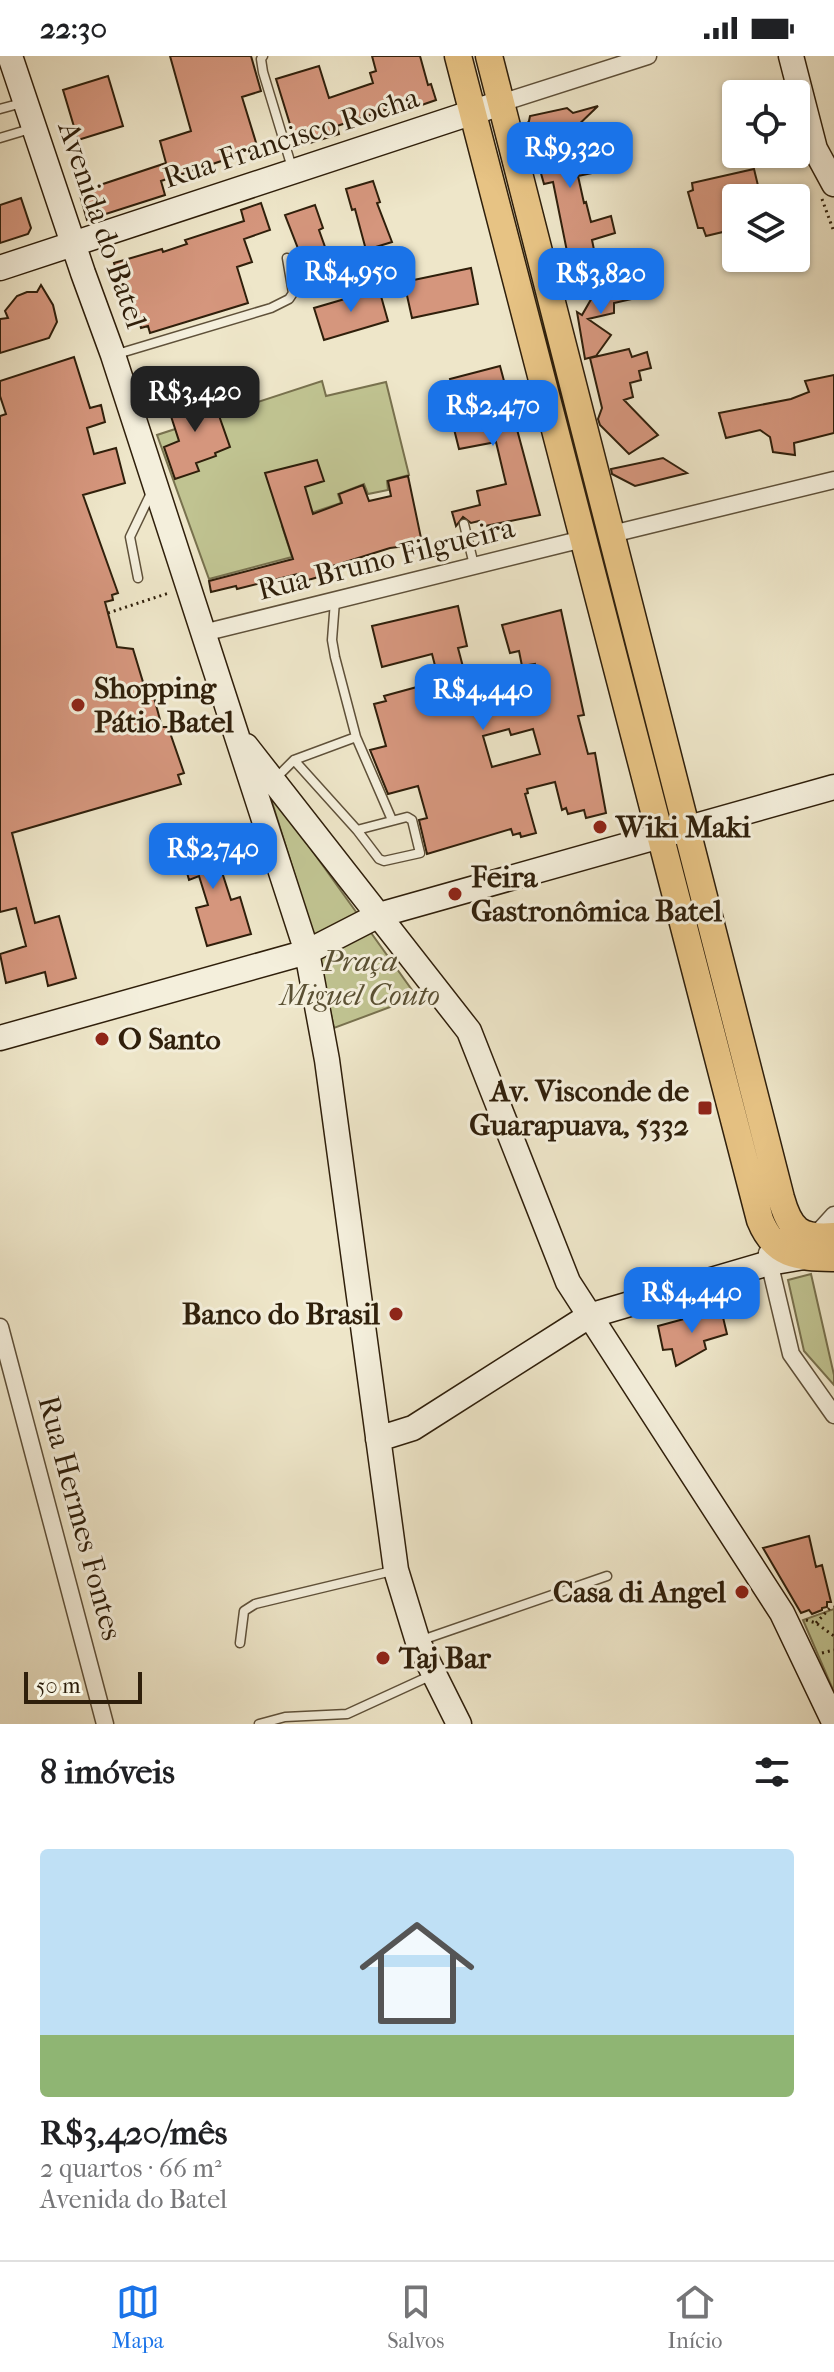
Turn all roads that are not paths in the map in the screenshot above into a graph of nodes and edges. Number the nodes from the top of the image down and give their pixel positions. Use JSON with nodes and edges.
{"nodes":[{"id":1,"x":10,"y":56,"type":"edge"},
{"id":2,"x":263,"y":56,"type":"edge"},
{"id":3,"x":458,"y":56,"type":"edge"},
{"id":4,"x":489,"y":56,"type":"edge"},
{"id":5,"x":648,"y":56,"type":"edge"},
{"id":6,"x":791,"y":56,"type":"edge"},
{"id":7,"x":797,"y":80,"type":"edge"},
{"id":8,"x":25,"y":102,"type":"junction"},
{"id":9,"x":501,"y":103,"type":"junction"},
{"id":10,"x":0,"y":109,"type":"edge"},
{"id":11,"x":473,"y":112,"type":"junction"},
{"id":12,"x":810,"y":119,"type":"edge"},
{"id":13,"x":34,"y":128,"type":"junction"},
{"id":14,"x":810,"y":132,"type":"edge"},
{"id":15,"x":0,"y":138,"type":"edge"},
{"id":16,"x":834,"y":141,"type":"edge"},
{"id":17,"x":294,"y":171,"type":"junction"},
{"id":18,"x":827,"y":190,"type":"edge"},
{"id":19,"x":73,"y":243,"type":"junction"},
{"id":20,"x":287,"y":258,"type":"dead end"},
{"id":21,"x":0,"y":268,"type":"edge"},
{"id":22,"x":113,"y":355,"type":"junction"},
{"id":23,"x":834,"y":480,"type":"edge"},
{"id":24,"x":155,"y":485,"type":"junction"},
{"id":25,"x":464,"y":524,"type":"dead end"},
{"id":26,"x":612,"y":534,"type":"junction"},
{"id":27,"x":583,"y":539,"type":"junction"},
{"id":28,"x":475,"y":566,"type":"junction"},
{"id":29,"x":138,"y":578,"type":"dead end"},
{"id":30,"x":335,"y":601,"type":"junction"},
{"id":31,"x":203,"y":633,"type":"junction"},
{"id":32,"x":658,"y":711,"type":"junction"},
{"id":33,"x":237,"y":735,"type":"junction"},
{"id":34,"x":356,"y":737,"type":"junction"},
{"id":35,"x":294,"y":760,"type":"junction"},
{"id":36,"x":641,"y":762,"type":"junction"},
{"id":37,"x":274,"y":780,"type":"junction"},
{"id":38,"x":834,"y":787,"type":"edge"},
{"id":39,"x":392,"y":820,"type":"junction"},
{"id":40,"x":688,"y":828,"type":"junction"},
{"id":41,"x":357,"y":830,"type":"junction"},
{"id":42,"x":660,"y":836,"type":"junction"},
{"id":43,"x":379,"y":915,"type":"junction"},
{"id":44,"x":307,"y":952,"type":"junction"},
{"id":45,"x":0,"y":1038,"type":"edge"},
{"id":46,"x":755,"y":1203,"type":"junction"},
{"id":47,"x":834,"y":1215,"type":"edge"},
{"id":48,"x":817,"y":1243,"type":"edge"},
{"id":49,"x":834,"y":1258,"type":"edge"},
{"id":50,"x":769,"y":1263,"type":"junction"},
{"id":51,"x":589,"y":1316,"type":"junction"},
{"id":52,"x":0,"y":1327,"type":"edge"},
{"id":53,"x":834,"y":1415,"type":"edge"},
{"id":54,"x":378,"y":1439,"type":"junction"},
{"id":55,"x":396,"y":1570,"type":"junction"},
{"id":56,"x":607,"y":1576,"type":"dead end"},
{"id":57,"x":418,"y":1642,"type":"junction"},
{"id":58,"x":240,"y":1643,"type":"dead end"},
{"id":59,"x":433,"y":1674,"type":"junction"},
{"id":60,"x":347,"y":1714,"type":"junction"},
{"id":61,"x":834,"y":1722,"type":"edge"},
{"id":62,"x":105,"y":1724,"type":"edge"},
{"id":63,"x":259,"y":1724,"type":"edge"},
{"id":64,"x":352,"y":1724,"type":"edge"},
{"id":65,"x":459,"y":1724,"type":"edge"}],
"edges":[{"from":1,"to":8,"type":"main road","name":"Avenida do Batel"},
{"from":2,"to":17,"type":"lane"},
{"from":3,"to":11,"type":"main road"},
{"from":4,"to":9,"type":"main road"},
{"from":5,"to":9,"type":"street","name":"Rua Francisco Rocha"},
{"from":6,"to":7,"type":"main road"},
{"from":8,"to":10,"type":"lane"},
{"from":8,"to":13,"type":"main road","name":"Avenida do Batel"},
{"from":9,"to":11,"type":"main road","name":"Rua Francisco Rocha"},
{"from":9,"to":26,"type":"main road"},
{"from":11,"to":17,"type":"main road","name":"Rua Francisco Rocha"},
{"from":11,"to":27,"type":"main road"},
{"from":12,"to":16,"type":"main road"},
{"from":13,"to":15,"type":"lane"},
{"from":13,"to":19,"type":"main road","name":"Avenida do Batel"},
{"from":14,"to":18,"type":"main road"},
{"from":17,"to":19,"type":"main road","name":"Rua Francisco Rocha"},
{"from":19,"to":21,"type":"main road","name":"Rua Francisco Rocha"},
{"from":19,"to":22,"type":"main road","name":"Avenida do Batel"},
{"from":20,"to":22,"type":"lane"},
{"from":22,"to":24,"type":"main road","name":"Avenida do Batel"},
{"from":23,"to":26,"type":"street"},
{"from":24,"to":29,"type":"lane"},
{"from":24,"to":31,"type":"main road","name":"Avenida do Batel"},
{"from":25,"to":28,"type":"lane"},
{"from":26,"to":32,"type":"main road"},
{"from":27,"to":28,"type":"street","name":"Rua Bruno Filgueira"},
{"from":27,"to":36,"type":"main road"},
{"from":28,"to":30,"type":"street","name":"Rua Bruno Filgueira"},
{"from":30,"to":31,"type":"street","name":"Rua Bruno Filgueira"},
{"from":30,"to":34,"type":"lane"},
{"from":31,"to":33,"type":"main road","name":"Avenida do Batel"},
{"from":32,"to":36,"type":"main road"},
{"from":32,"to":40,"type":"main road"},
{"from":33,"to":37,"type":"main road"},
{"from":33,"to":44,"type":"main road","name":"Avenida do Batel"},
{"from":34,"to":35,"type":"lane"},
{"from":34,"to":39,"type":"lane"},
{"from":35,"to":37,"type":"lane"},
{"from":35,"to":41,"type":"lane"},
{"from":36,"to":42,"type":"main road"},
{"from":37,"to":43,"type":"main road"},
{"from":38,"to":40,"type":"main road"},
{"from":39,"to":41,"type":"lane"},
{"from":39,"to":41,"type":"lane"},
{"from":40,"to":42,"type":"main road"},
{"from":40,"to":48,"type":"main road"},
{"from":42,"to":43,"type":"main road"},
{"from":42,"to":46,"type":"main road"},
{"from":43,"to":44,"type":"main road"},
{"from":43,"to":51,"type":"main road"},
{"from":44,"to":45,"type":"main road"},
{"from":44,"to":54,"type":"main road","name":"Avenida do Batel"},
{"from":46,"to":48,"type":"main road"},
{"from":46,"to":50,"type":"street"},
{"from":47,"to":48,"type":"street"},
{"from":48,"to":49,"type":"main road"},
{"from":48,"to":50,"type":"main road"},
{"from":50,"to":51,"type":"main road"},
{"from":50,"to":53,"type":"street"},
{"from":51,"to":54,"type":"main road"},
{"from":51,"to":61,"type":"main road"},
{"from":52,"to":62,"type":"street","name":"Rua Hermes Fontes"},
{"from":54,"to":55,"type":"main road","name":"Avenida do Batel"},
{"from":55,"to":57,"type":"main road","name":"Avenida do Batel"},
{"from":55,"to":58,"type":"lane"},
{"from":56,"to":57,"type":"lane"},
{"from":57,"to":59,"type":"main road","name":"Avenida do Batel"},
{"from":59,"to":60,"type":"lane"},
{"from":59,"to":65,"type":"main road","name":"Avenida do Batel"},
{"from":60,"to":63,"type":"lane"},
{"from":60,"to":64,"type":"lane"}]}
